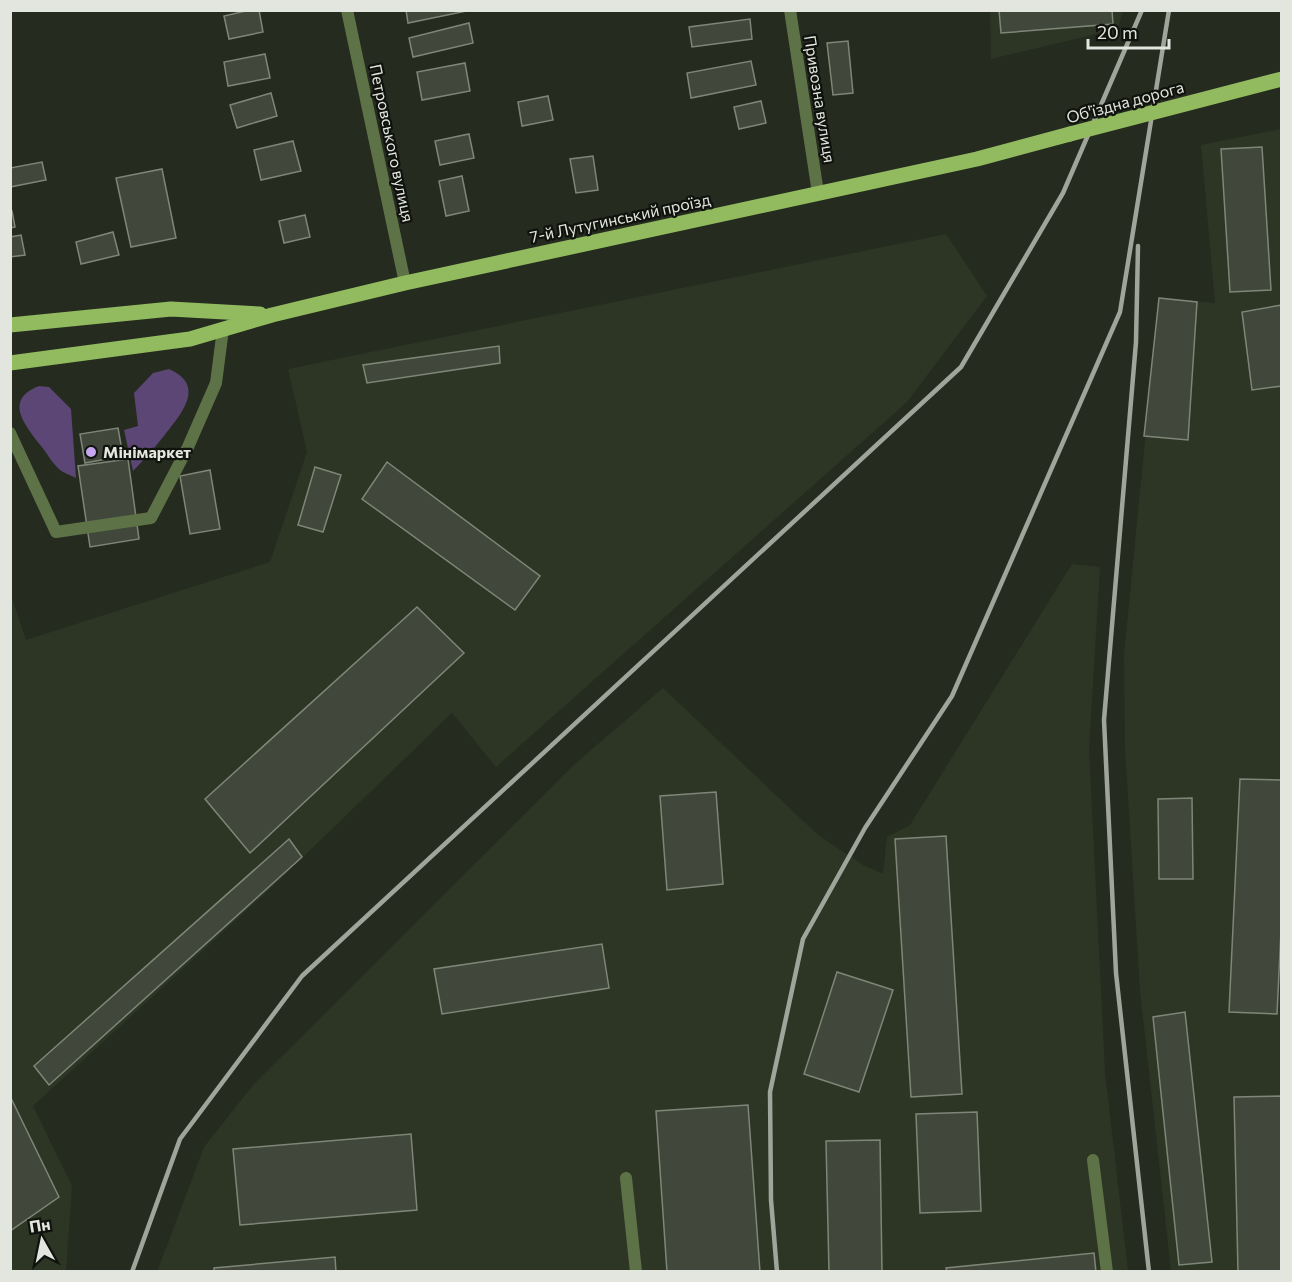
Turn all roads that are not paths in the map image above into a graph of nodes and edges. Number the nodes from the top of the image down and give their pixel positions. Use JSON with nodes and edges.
{"nodes":[{"id":1,"x":347,"y":10,"type":"edge"},
{"id":2,"x":790,"y":10,"type":"edge"},
{"id":3,"x":1281,"y":79,"type":"edge"},
{"id":4,"x":977,"y":159,"type":"joint"},
{"id":5,"x":818,"y":193,"type":"junction"},
{"id":6,"x":405,"y":283,"type":"junction"},
{"id":7,"x":272,"y":315,"type":"junction"},
{"id":8,"x":10,"y":325,"type":"edge"},
{"id":9,"x":223,"y":329,"type":"junction"},
{"id":10,"x":10,"y":363,"type":"edge"},
{"id":11,"x":10,"y":433,"type":"edge"},
{"id":12,"x":1093,"y":1160,"type":"dead end"},
{"id":13,"x":626,"y":1178,"type":"dead end"},
{"id":14,"x":636,"y":1272,"type":"edge"},
{"id":15,"x":1107,"y":1272,"type":"edge"}],
"edges":[{"from":1,"to":6,"type":"street","name":"Петровського вулиця"},
{"from":2,"to":5,"type":"street","name":"Привозна вулиця"},
{"from":3,"to":4,"type":"main road","name":"Об'їздна дорога","bridge":true},
{"from":4,"to":5,"type":"main road","name":"7-й Лутугинський проїзд"},
{"from":5,"to":6,"type":"main road","name":"7-й Лутугинський проїзд"},
{"from":6,"to":7,"type":"main road","name":"7-й Лутугинський проїзд"},
{"from":7,"to":8,"type":"main road","name":"7-й Лутугинський проїзд"},
{"from":7,"to":9,"type":"main road","name":"7-й Лутугинський проїзд"},
{"from":9,"to":10,"type":"main road","name":"7-й Лутугинський проїзд"},
{"from":9,"to":11,"type":"street"},
{"from":12,"to":15,"type":"street"},
{"from":13,"to":14,"type":"street"}]}
